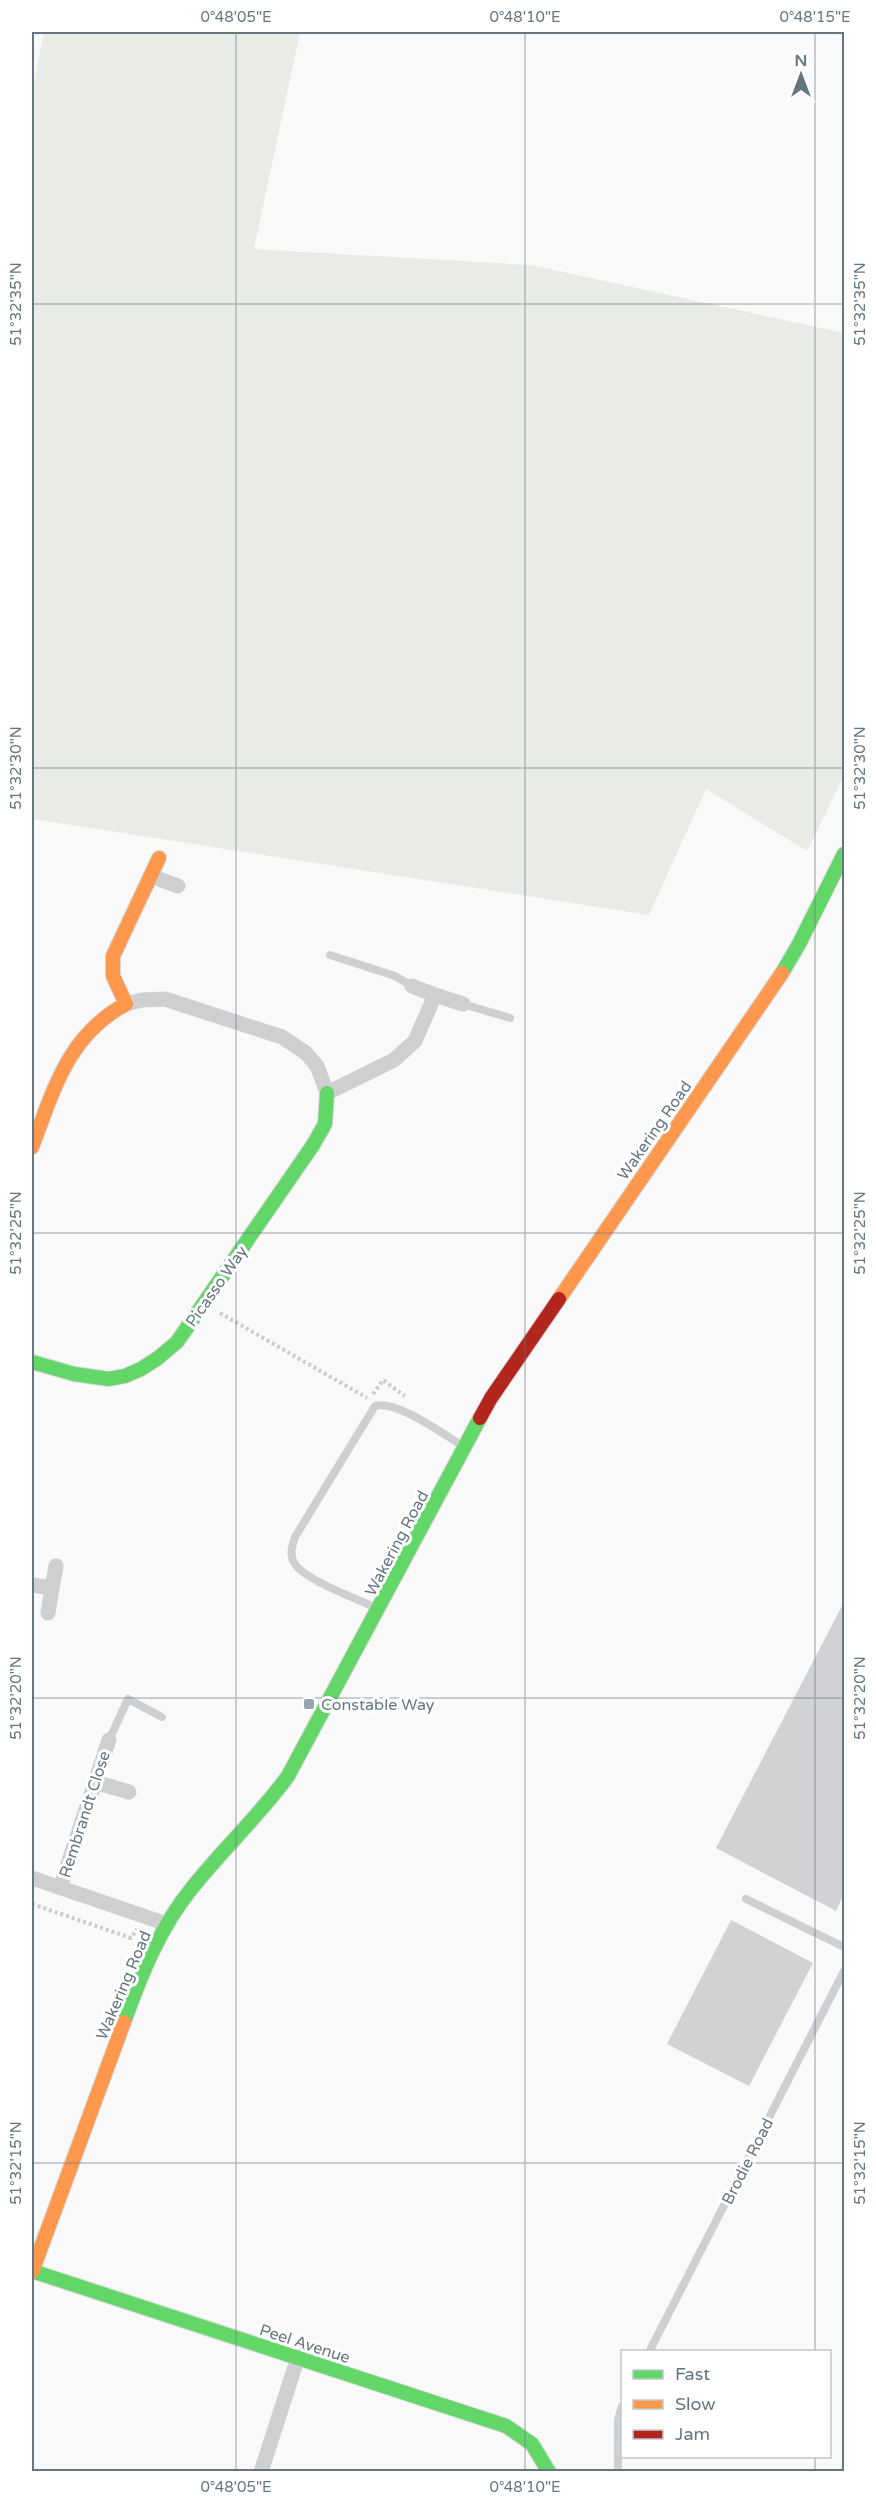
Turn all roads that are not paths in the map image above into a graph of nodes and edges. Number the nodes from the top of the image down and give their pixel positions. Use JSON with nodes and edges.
{"nodes":[{"id":1,"x":844,"y":854,"type":"edge"},
{"id":2,"x":159,"y":858,"type":"dead end"},
{"id":3,"x":151,"y":876,"type":"junction"},
{"id":4,"x":178,"y":886,"type":"dead end"},
{"id":5,"x":330,"y":955,"type":"dead end"},
{"id":6,"x":412,"y":986,"type":"joint"},
{"id":7,"x":435,"y":994,"type":"junction"},
{"id":8,"x":126,"y":1004,"type":"junction"},
{"id":9,"x":463,"y":1004,"type":"joint"},
{"id":10,"x":510,"y":1018,"type":"dead end"},
{"id":11,"x":327,"y":1093,"type":"junction"},
{"id":12,"x":32,"y":1147,"type":"edge"},
{"id":13,"x":32,"y":1362,"type":"edge"},
{"id":14,"x":465,"y":1446,"type":"junction"},
{"id":15,"x":56,"y":1566,"type":"dead end"},
{"id":16,"x":32,"y":1585,"type":"edge"},
{"id":17,"x":51,"y":1588,"type":"junction"},
{"id":18,"x":379,"y":1609,"type":"junction"},
{"id":19,"x":48,"y":1613,"type":"dead end"},
{"id":20,"x":162,"y":1717,"type":"dead end"},
{"id":21,"x":109,"y":1740,"type":"joint"},
{"id":22,"x":95,"y":1782,"type":"junction"},
{"id":23,"x":129,"y":1792,"type":"dead end"},
{"id":24,"x":32,"y":1878,"type":"edge"},
{"id":25,"x":60,"y":1888,"type":"junction"},
{"id":26,"x":746,"y":1899,"type":"dead end"},
{"id":27,"x":167,"y":1924,"type":"junction"},
{"id":28,"x":844,"y":1947,"type":"edge"},
{"id":29,"x":844,"y":1971,"type":"edge"},
{"id":30,"x":32,"y":2272,"type":"edge"},
{"id":31,"x":650,"y":2350,"type":"edge"},
{"id":32,"x":298,"y":2357,"type":"junction"},
{"id":33,"x":621,"y":2410,"type":"edge"},
{"id":34,"x":261,"y":2472,"type":"edge"},
{"id":35,"x":549,"y":2472,"type":"edge"},
{"id":36,"x":618,"y":2472,"type":"edge"}],
"edges":[{"from":1,"to":14,"type":"street","name":"Wakering Road"},
{"from":2,"to":3,"type":"street"},
{"from":3,"to":4,"type":"street"},
{"from":3,"to":8,"type":"street"},
{"from":5,"to":6,"type":"lane"},
{"from":6,"to":7,"type":"street"},
{"from":7,"to":9,"type":"street"},
{"from":7,"to":11,"type":"street"},
{"from":8,"to":11,"type":"street","name":"Picasso Way"},
{"from":8,"to":12,"type":"street","name":"Picasso Way"},
{"from":9,"to":10,"type":"lane"},
{"from":11,"to":13,"type":"street","name":"Picasso Way"},
{"from":14,"to":18,"type":"street","name":"Wakering Road"},
{"from":14,"to":18,"type":"lane"},
{"from":15,"to":17,"type":"street"},
{"from":16,"to":17,"type":"street"},
{"from":17,"to":19,"type":"street"},
{"from":18,"to":27,"type":"street","name":"Wakering Road"},
{"from":20,"to":21,"type":"lane"},
{"from":21,"to":22,"type":"street","name":"Rembrandt Close"},
{"from":22,"to":23,"type":"street"},
{"from":22,"to":25,"type":"street","name":"Rembrandt Close"},
{"from":24,"to":25,"type":"street"},
{"from":25,"to":27,"type":"street"},
{"from":26,"to":28,"type":"lane"},
{"from":27,"to":30,"type":"street","name":"Wakering Road"},
{"from":29,"to":31,"type":"lane","name":"Brodie Road"},
{"from":30,"to":32,"type":"street","name":"Peel Avenue"},
{"from":32,"to":34,"type":"street"},
{"from":32,"to":35,"type":"street","name":"Peel Avenue"},
{"from":33,"to":36,"type":"lane"}]}
